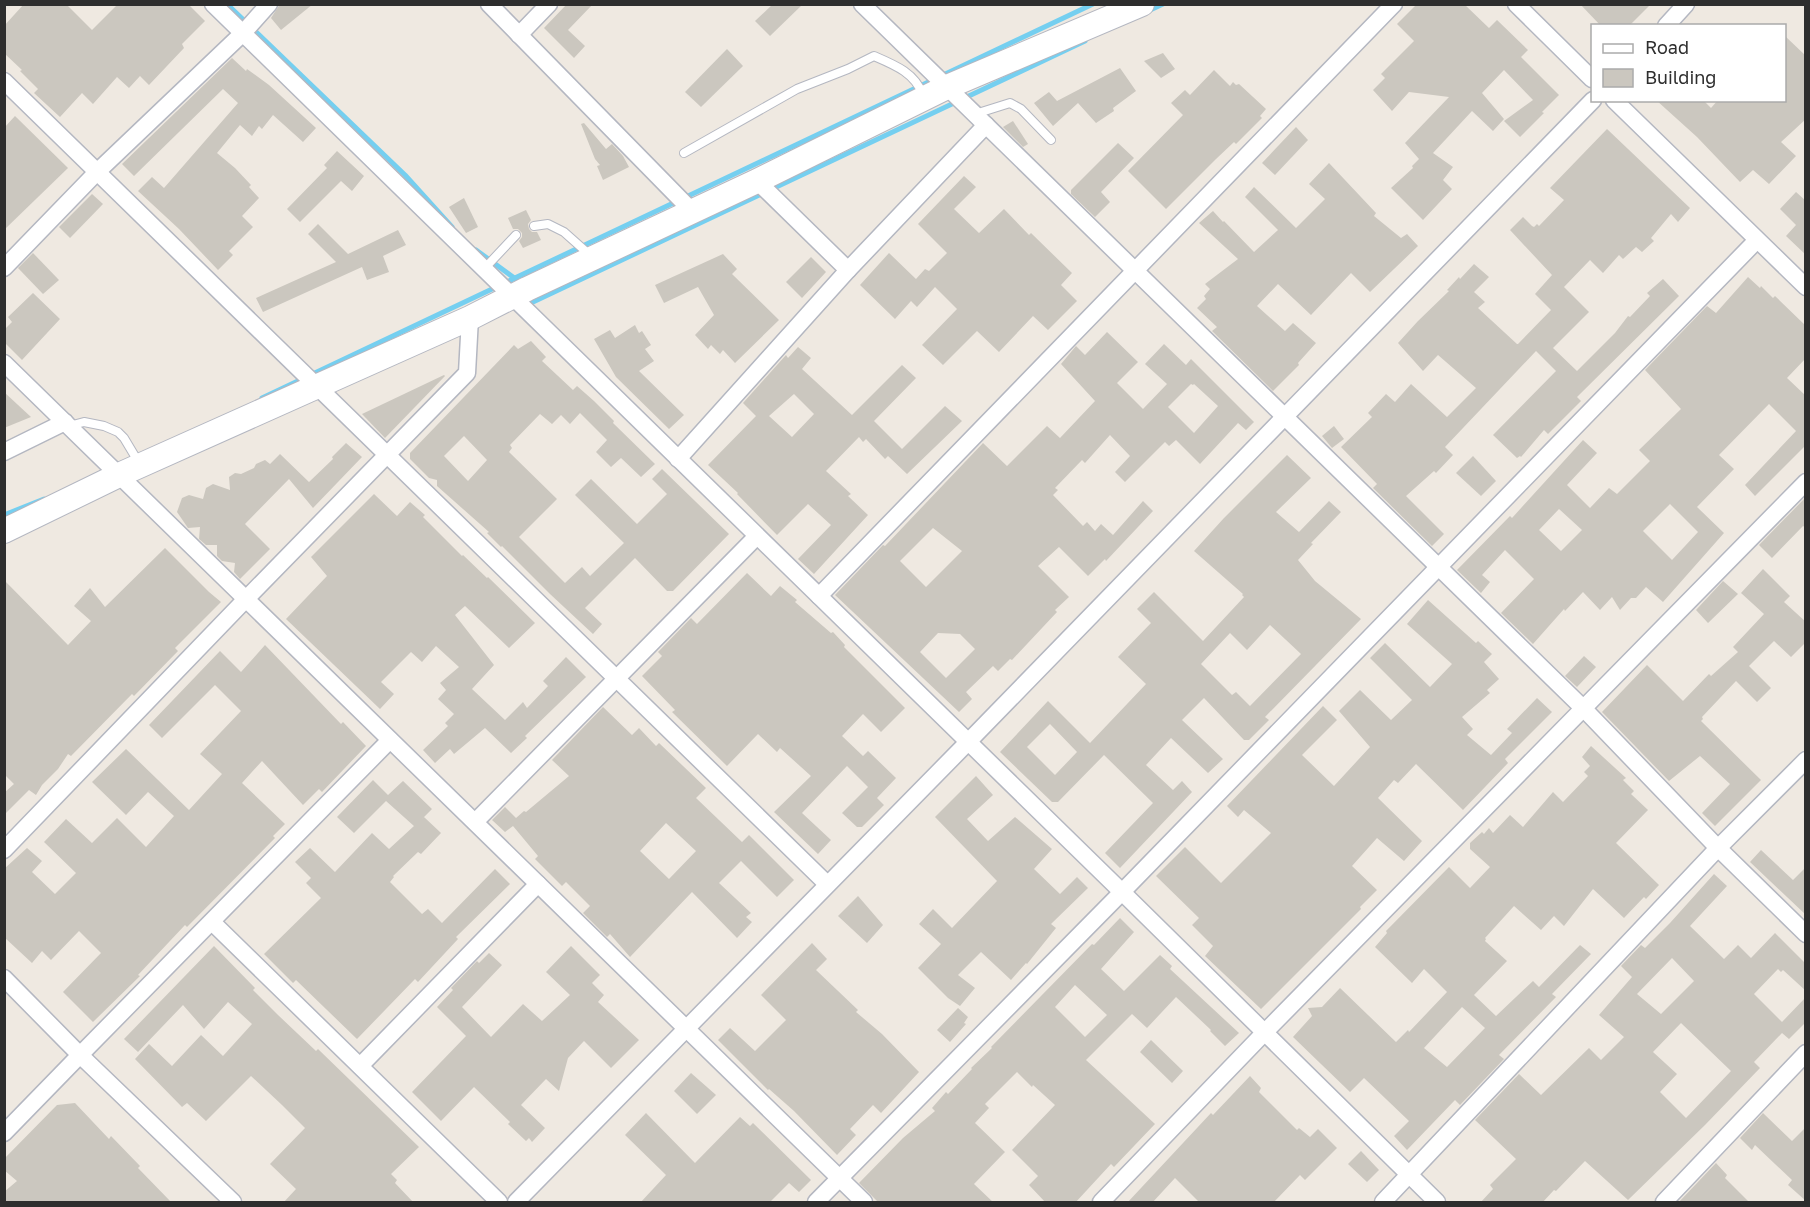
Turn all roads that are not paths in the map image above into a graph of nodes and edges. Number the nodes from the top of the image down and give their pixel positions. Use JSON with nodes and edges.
{"nodes":[{"id":1,"x":213,"y":4,"type":"edge"},
{"id":2,"x":269,"y":4,"type":"edge"},
{"id":3,"x":489,"y":4,"type":"edge"},
{"id":4,"x":549,"y":4,"type":"edge"},
{"id":5,"x":862,"y":4,"type":"edge"},
{"id":6,"x":1142,"y":4,"type":"edge"},
{"id":7,"x":1394,"y":4,"type":"edge"},
{"id":8,"x":1516,"y":4,"type":"edge"},
{"id":9,"x":1686,"y":4,"type":"edge"},
{"id":10,"x":1668,"y":24,"type":"edge"},
{"id":11,"x":243,"y":33,"type":"junction"},
{"id":12,"x":519,"y":35,"type":"junction"},
{"id":13,"x":1591,"y":77,"type":"edge"},
{"id":14,"x":4,"y":81,"type":"edge"},
{"id":15,"x":947,"y":87,"type":"junction"},
{"id":16,"x":924,"y":99,"type":"junction"},
{"id":17,"x":1591,"y":102,"type":"edge"},
{"id":18,"x":1616,"y":102,"type":"edge"},
{"id":19,"x":980,"y":120,"type":"junction"},
{"id":20,"x":1051,"y":140,"type":"dead end"},
{"id":21,"x":684,"y":153,"type":"dead end"},
{"id":22,"x":97,"y":172,"type":"junction"},
{"id":23,"x":757,"y":181,"type":"junction"},
{"id":24,"x":692,"y":211,"type":"junction"},
{"id":25,"x":534,"y":226,"type":"dead end"},
{"id":26,"x":516,"y":235,"type":"dead end"},
{"id":27,"x":1757,"y":240,"type":"junction"},
{"id":28,"x":593,"y":258,"type":"junction"},
{"id":29,"x":4,"y":268,"type":"edge"},
{"id":30,"x":484,"y":269,"type":"junction"},
{"id":31,"x":848,"y":270,"type":"junction"},
{"id":32,"x":1135,"y":270,"type":"junction"},
{"id":33,"x":1806,"y":287,"type":"edge"},
{"id":34,"x":512,"y":296,"type":"junction"},
{"id":35,"x":470,"y":318,"type":"junction"},
{"id":36,"x":4,"y":363,"type":"edge"},
{"id":37,"x":318,"y":387,"type":"junction"},
{"id":38,"x":1284,"y":416,"type":"junction"},
{"id":39,"x":67,"y":424,"type":"junction"},
{"id":40,"x":4,"y":452,"type":"edge"},
{"id":41,"x":387,"y":455,"type":"junction"},
{"id":42,"x":678,"y":459,"type":"junction"},
{"id":43,"x":130,"y":471,"type":"junction"},
{"id":44,"x":1806,"y":482,"type":"edge"},
{"id":45,"x":4,"y":531,"type":"edge"},
{"id":46,"x":757,"y":536,"type":"junction"},
{"id":47,"x":1438,"y":566,"type":"junction"},
{"id":48,"x":819,"y":596,"type":"junction"},
{"id":49,"x":246,"y":599,"type":"junction"},
{"id":50,"x":616,"y":678,"type":"junction"},
{"id":51,"x":1584,"y":709,"type":"junction"},
{"id":52,"x":390,"y":740,"type":"junction"},
{"id":53,"x":969,"y":742,"type":"junction"},
{"id":54,"x":1806,"y":760,"type":"edge"},
{"id":55,"x":475,"y":822,"type":"junction"},
{"id":56,"x":1718,"y":848,"type":"junction"},
{"id":57,"x":4,"y":850,"type":"edge"},
{"id":58,"x":538,"y":884,"type":"junction"},
{"id":59,"x":827,"y":884,"type":"junction"},
{"id":60,"x":1122,"y":892,"type":"junction"},
{"id":61,"x":212,"y":922,"type":"junction"},
{"id":62,"x":1806,"y":934,"type":"edge"},
{"id":63,"x":4,"y":978,"type":"edge"},
{"id":64,"x":686,"y":1029,"type":"junction"},
{"id":65,"x":1264,"y":1033,"type":"junction"},
{"id":66,"x":1806,"y":1053,"type":"edge"},
{"id":67,"x":80,"y":1055,"type":"junction"},
{"id":68,"x":360,"y":1066,"type":"junction"},
{"id":69,"x":4,"y":1134,"type":"edge"},
{"id":70,"x":1409,"y":1176,"type":"junction"},
{"id":71,"x":840,"y":1179,"type":"junction"},
{"id":72,"x":233,"y":1203,"type":"edge"},
{"id":73,"x":499,"y":1203,"type":"edge"},
{"id":74,"x":516,"y":1203,"type":"edge"},
{"id":75,"x":816,"y":1203,"type":"edge"},
{"id":76,"x":864,"y":1203,"type":"edge"},
{"id":77,"x":1101,"y":1203,"type":"edge"},
{"id":78,"x":1383,"y":1203,"type":"edge"},
{"id":79,"x":1437,"y":1203,"type":"edge"},
{"id":80,"x":1664,"y":1203,"type":"edge"}],
"edges":[{"from":1,"to":11,"type":"street"},
{"from":2,"to":11,"type":"street"},
{"from":3,"to":12,"type":"street"},
{"from":4,"to":12,"type":"street"},
{"from":5,"to":15,"type":"street"},
{"from":6,"to":15,"type":"main road"},
{"from":7,"to":32,"type":"street"},
{"from":8,"to":13,"type":"street"},
{"from":9,"to":10,"type":"street"},
{"from":11,"to":22,"type":"street"},
{"from":11,"to":30,"type":"street"},
{"from":12,"to":24,"type":"street"},
{"from":14,"to":22,"type":"street"},
{"from":15,"to":16,"type":"main road"},
{"from":15,"to":19,"type":"street"},
{"from":16,"to":21,"type":"lane"},
{"from":16,"to":23,"type":"main road"},
{"from":17,"to":38,"type":"street"},
{"from":18,"to":27,"type":"street"},
{"from":19,"to":20,"type":"lane"},
{"from":19,"to":31,"type":"street"},
{"from":19,"to":32,"type":"street"},
{"from":22,"to":29,"type":"street"},
{"from":22,"to":37,"type":"street"},
{"from":23,"to":24,"type":"main road"},
{"from":23,"to":31,"type":"street"},
{"from":24,"to":28,"type":"main road"},
{"from":25,"to":28,"type":"lane"},
{"from":26,"to":30,"type":"lane"},
{"from":27,"to":33,"type":"street"},
{"from":27,"to":47,"type":"street"},
{"from":28,"to":34,"type":"main road"},
{"from":30,"to":34,"type":"street"},
{"from":31,"to":42,"type":"street"},
{"from":32,"to":38,"type":"street"},
{"from":32,"to":48,"type":"street"},
{"from":34,"to":35,"type":"main road"},
{"from":34,"to":42,"type":"street"},
{"from":35,"to":37,"type":"main road"},
{"from":35,"to":41,"type":"street"},
{"from":36,"to":39,"type":"street"},
{"from":37,"to":41,"type":"street"},
{"from":37,"to":43,"type":"main road"},
{"from":38,"to":47,"type":"street"},
{"from":38,"to":53,"type":"street"},
{"from":39,"to":40,"type":"street"},
{"from":39,"to":43,"type":"street"},
{"from":39,"to":43,"type":"lane"},
{"from":41,"to":49,"type":"street"},
{"from":41,"to":50,"type":"street"},
{"from":42,"to":46,"type":"street"},
{"from":43,"to":45,"type":"main road"},
{"from":43,"to":49,"type":"street"},
{"from":44,"to":51,"type":"street"},
{"from":46,"to":48,"type":"street"},
{"from":46,"to":50,"type":"street"},
{"from":47,"to":51,"type":"street"},
{"from":47,"to":60,"type":"street"},
{"from":48,"to":53,"type":"street"},
{"from":49,"to":52,"type":"street"},
{"from":49,"to":57,"type":"street"},
{"from":50,"to":55,"type":"street"},
{"from":50,"to":59,"type":"street"},
{"from":51,"to":56,"type":"street"},
{"from":51,"to":65,"type":"street"},
{"from":52,"to":55,"type":"street"},
{"from":52,"to":61,"type":"street"},
{"from":53,"to":59,"type":"street"},
{"from":53,"to":60,"type":"street"},
{"from":54,"to":56,"type":"street"},
{"from":55,"to":58,"type":"street"},
{"from":56,"to":62,"type":"street"},
{"from":56,"to":70,"type":"street"},
{"from":58,"to":64,"type":"street"},
{"from":58,"to":68,"type":"street"},
{"from":59,"to":64,"type":"street"},
{"from":60,"to":65,"type":"street"},
{"from":60,"to":71,"type":"street"},
{"from":61,"to":67,"type":"street"},
{"from":61,"to":68,"type":"street"},
{"from":63,"to":67,"type":"street"},
{"from":64,"to":71,"type":"street"},
{"from":64,"to":74,"type":"street"},
{"from":65,"to":70,"type":"street"},
{"from":65,"to":77,"type":"street"},
{"from":66,"to":80,"type":"street"},
{"from":67,"to":69,"type":"street"},
{"from":67,"to":72,"type":"street"},
{"from":68,"to":73,"type":"street"},
{"from":70,"to":78,"type":"street"},
{"from":70,"to":79,"type":"street"},
{"from":71,"to":75,"type":"street"},
{"from":71,"to":76,"type":"street"}]}
